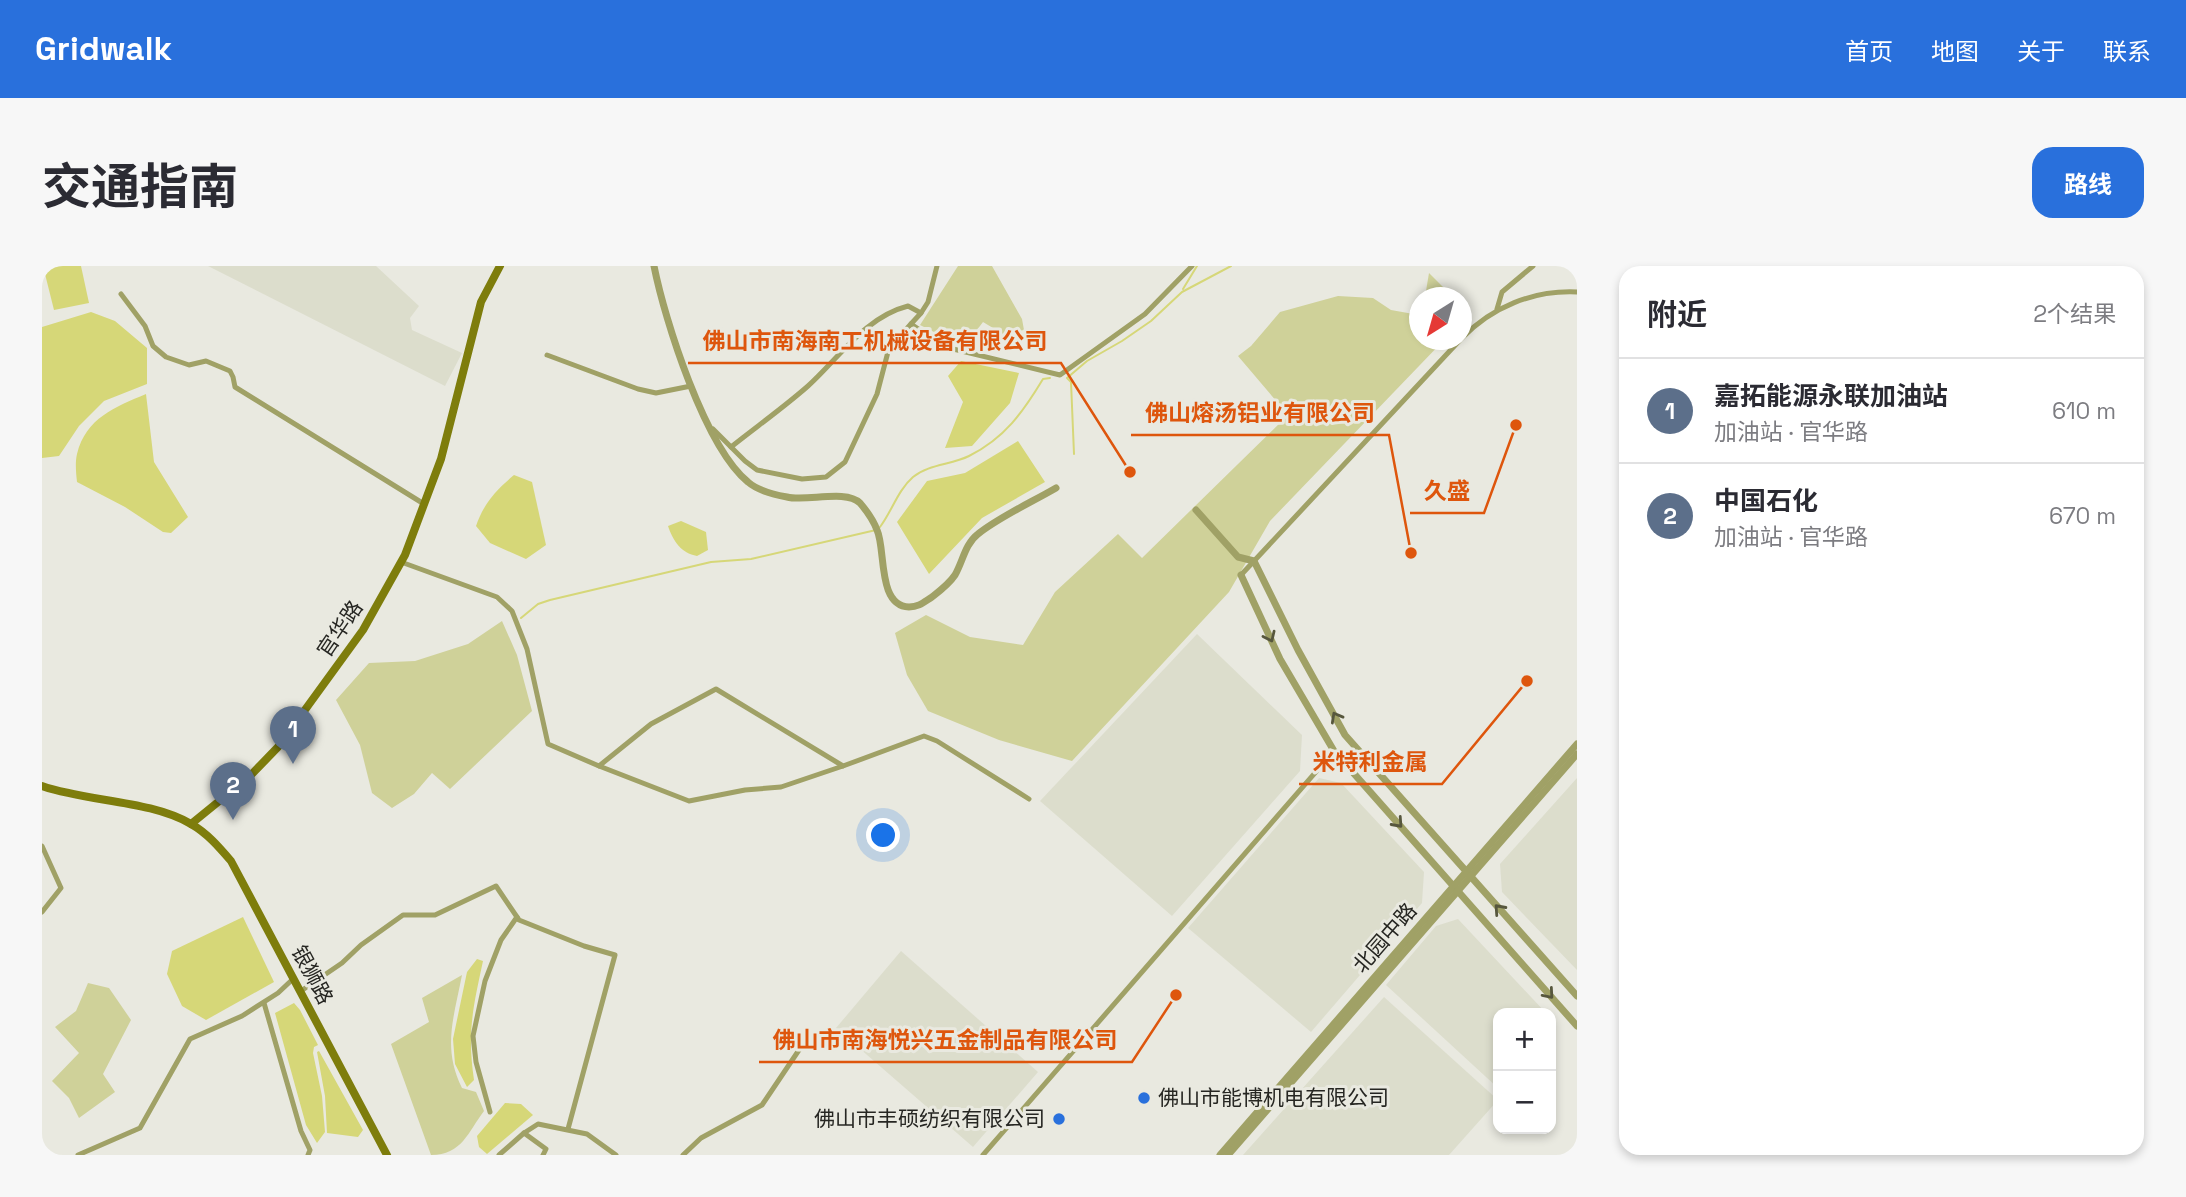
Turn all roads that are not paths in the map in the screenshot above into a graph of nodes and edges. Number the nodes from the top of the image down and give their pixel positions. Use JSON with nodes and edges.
{"nodes":[{"id":1,"x":500,"y":266,"type":"edge"},
{"id":2,"x":654,"y":266,"type":"edge"},
{"id":3,"x":936,"y":266,"type":"edge"},
{"id":4,"x":1192,"y":266,"type":"edge"},
{"id":5,"x":1533,"y":266,"type":"edge"},
{"id":6,"x":1577,"y":292,"type":"edge"},
{"id":7,"x":121,"y":294,"type":"dead end"},
{"id":8,"x":1497,"y":309,"type":"junction"},
{"id":9,"x":922,"y":313,"type":"junction"},
{"id":10,"x":911,"y":324,"type":"junction"},
{"id":11,"x":1472,"y":328,"type":"edge"},
{"id":12,"x":1451,"y":350,"type":"edge"},
{"id":13,"x":547,"y":355,"type":"dead end"},
{"id":14,"x":691,"y":386,"type":"junction"},
{"id":15,"x":709,"y":424,"type":"junction"},
{"id":16,"x":731,"y":447,"type":"junction"},
{"id":17,"x":1056,"y":488,"type":"dead end"},
{"id":18,"x":424,"y":504,"type":"junction"},
{"id":19,"x":1196,"y":510,"type":"dead end"},
{"id":20,"x":1254,"y":561,"type":"junction"},
{"id":21,"x":401,"y":562,"type":"junction"},
{"id":22,"x":1241,"y":575,"type":"joint"},
{"id":23,"x":1577,"y":744,"type":"edge"},
{"id":24,"x":1334,"y":751,"type":"junction"},
{"id":25,"x":1577,"y":754,"type":"edge"},
{"id":26,"x":599,"y":766,"type":"junction"},
{"id":27,"x":843,"y":766,"type":"junction"},
{"id":28,"x":42,"y":786,"type":"edge"},
{"id":29,"x":1029,"y":799,"type":"dead end"},
{"id":30,"x":191,"y":824,"type":"junction"},
{"id":31,"x":42,"y":846,"type":"edge"},
{"id":32,"x":1468,"y":874,"type":"junction"},
{"id":33,"x":1455,"y":888,"type":"junction"},
{"id":34,"x":42,"y":912,"type":"edge"},
{"id":35,"x":517,"y":917,"type":"junction"},
{"id":36,"x":294,"y":977,"type":"junction"},
{"id":37,"x":301,"y":990,"type":"junction"},
{"id":38,"x":1577,"y":996,"type":"edge"},
{"id":39,"x":264,"y":1003,"type":"junction"},
{"id":40,"x":1577,"y":1026,"type":"edge"},
{"id":41,"x":803,"y":1044,"type":"dead end"},
{"id":42,"x":490,"y":1112,"type":"dead end"},
{"id":43,"x":568,"y":1129,"type":"junction"},
{"id":44,"x":523,"y":1133,"type":"junction"},
{"id":45,"x":78,"y":1155,"type":"edge"},
{"id":46,"x":308,"y":1155,"type":"edge"},
{"id":47,"x":387,"y":1155,"type":"edge"},
{"id":48,"x":499,"y":1155,"type":"edge"},
{"id":49,"x":543,"y":1155,"type":"edge"},
{"id":50,"x":616,"y":1155,"type":"edge"},
{"id":51,"x":683,"y":1155,"type":"edge"},
{"id":52,"x":984,"y":1155,"type":"edge"},
{"id":53,"x":1220,"y":1155,"type":"edge"},
{"id":54,"x":1228,"y":1155,"type":"edge"}],
"edges":[{"from":1,"to":18,"type":"main road","name":"官华路"},
{"from":2,"to":14,"type":"street"},
{"from":3,"to":9,"type":"street"},
{"from":4,"to":10,"type":"street"},
{"from":5,"to":8,"type":"street"},
{"from":6,"to":8,"type":"street"},
{"from":7,"to":18,"type":"street"},
{"from":8,"to":11,"type":"street"},
{"from":9,"to":10,"type":"street"},
{"from":9,"to":16,"type":"street"},
{"from":10,"to":16,"type":"street"},
{"from":12,"to":20,"type":"street"},
{"from":13,"to":14,"type":"street"},
{"from":14,"to":15,"type":"street"},
{"from":15,"to":16,"type":"street"},
{"from":15,"to":17,"type":"street"},
{"from":18,"to":21,"type":"main road","name":"官华路"},
{"from":19,"to":20,"type":"street"},
{"from":20,"to":22,"type":"street"},
{"from":32,"to":20,"type":"street","one_way":true},
{"from":21,"to":26,"type":"street"},
{"from":21,"to":30,"type":"main road","name":"官华路"},
{"from":22,"to":24,"type":"street","one_way":true},
{"from":23,"to":32,"type":"street","name":"北园中路"},
{"from":24,"to":33,"type":"street","one_way":true},
{"from":24,"to":52,"type":"street"},
{"from":25,"to":32,"type":"street","name":"北园中路"},
{"from":26,"to":27,"type":"street"},
{"from":26,"to":27,"type":"street"},
{"from":27,"to":29,"type":"street"},
{"from":28,"to":30,"type":"main road"},
{"from":30,"to":36,"type":"main road","name":"银狮路"},
{"from":31,"to":34,"type":"street"},
{"from":32,"to":33,"type":"street","name":"北园中路"},
{"from":38,"to":32,"type":"street","one_way":true},
{"from":33,"to":40,"type":"street","one_way":true},
{"from":33,"to":53,"type":"street","name":"北园中路"},
{"from":33,"to":54,"type":"street","name":"北园中路"},
{"from":35,"to":37,"type":"street"},
{"from":35,"to":42,"type":"street"},
{"from":35,"to":43,"type":"street"},
{"from":36,"to":37,"type":"main road","name":"银狮路"},
{"from":36,"to":39,"type":"street"},
{"from":37,"to":47,"type":"main road","name":"银狮路"},
{"from":39,"to":45,"type":"street"},
{"from":39,"to":46,"type":"street"},
{"from":41,"to":51,"type":"street"},
{"from":43,"to":44,"type":"street"},
{"from":43,"to":50,"type":"street"},
{"from":44,"to":48,"type":"street"},
{"from":44,"to":49,"type":"street"}]}
